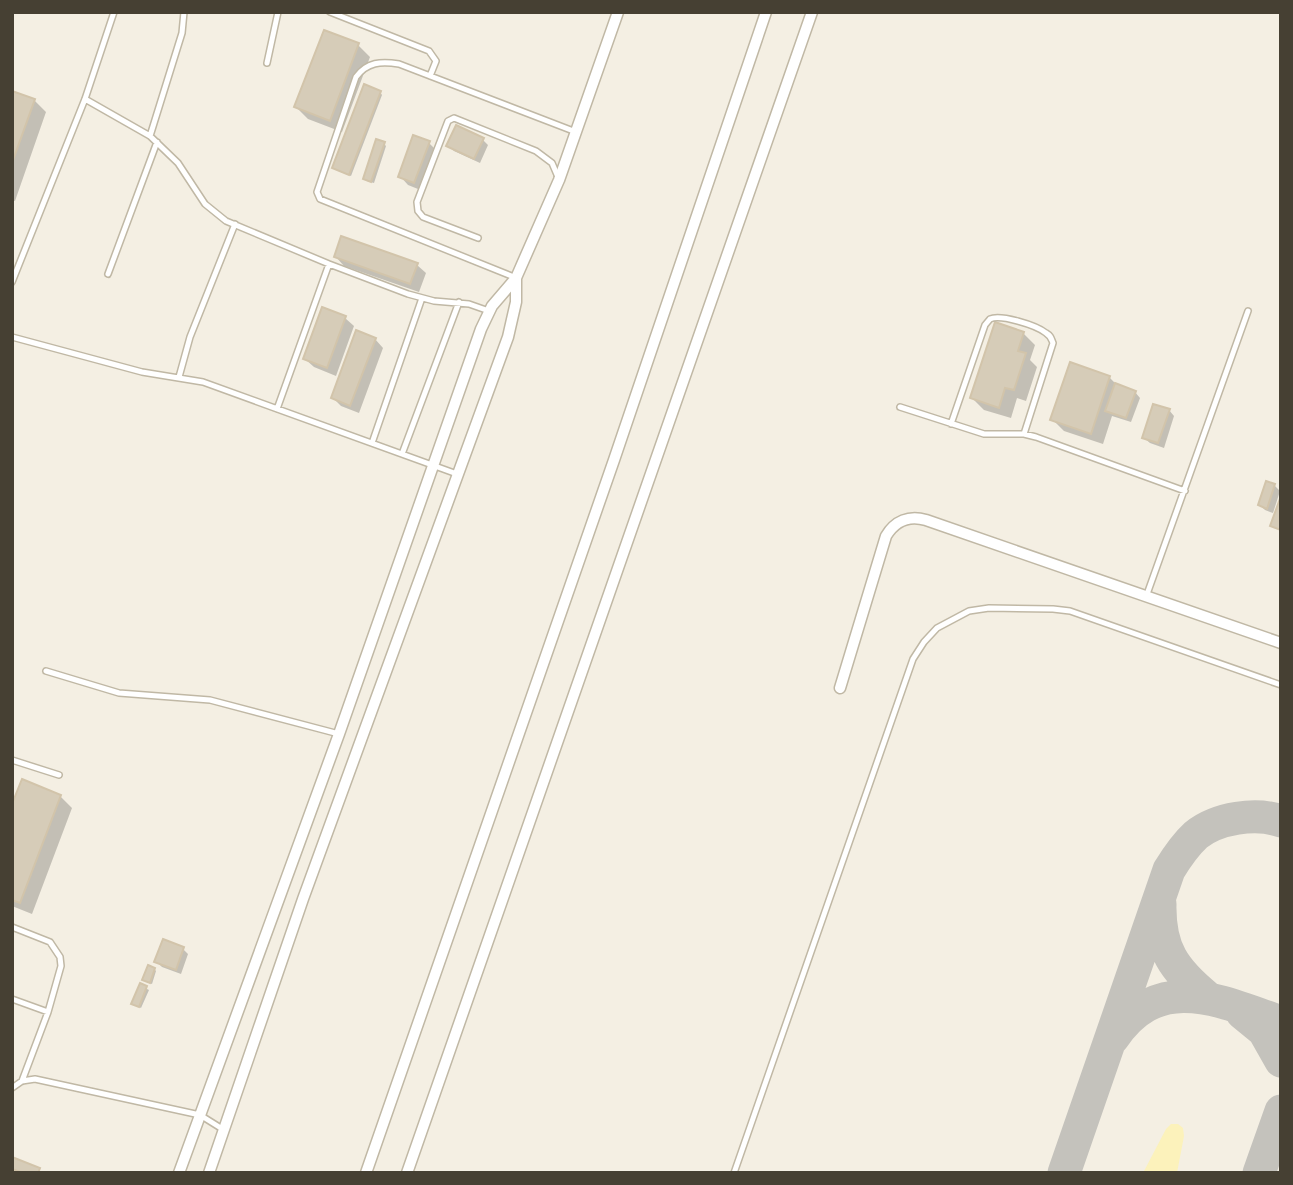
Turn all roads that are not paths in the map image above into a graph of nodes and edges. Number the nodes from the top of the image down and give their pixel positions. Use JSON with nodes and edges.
{"nodes":[{"id":1,"x":114,"y":12,"type":"edge"},
{"id":2,"x":184,"y":12,"type":"edge"},
{"id":3,"x":278,"y":12,"type":"edge"},
{"id":4,"x":330,"y":12,"type":"edge"},
{"id":5,"x":618,"y":12,"type":"edge"},
{"id":6,"x":766,"y":12,"type":"edge"},
{"id":7,"x":812,"y":12,"type":"edge"},
{"id":8,"x":267,"y":63,"type":"dead end"},
{"id":9,"x":430,"y":76,"type":"junction"},
{"id":10,"x":85,"y":99,"type":"junction"},
{"id":11,"x":576,"y":132,"type":"junction"},
{"id":12,"x":150,"y":136,"type":"junction"},
{"id":13,"x":157,"y":142,"type":"junction"},
{"id":14,"x":559,"y":180,"type":"junction"},
{"id":15,"x":235,"y":224,"type":"junction"},
{"id":16,"x":478,"y":238,"type":"dead end"},
{"id":17,"x":12,"y":255,"type":"edge"},
{"id":18,"x":22,"y":258,"type":"junction"},
{"id":19,"x":329,"y":264,"type":"junction"},
{"id":20,"x":108,"y":274,"type":"dead end"},
{"id":21,"x":516,"y":278,"type":"junction"},
{"id":22,"x":12,"y":282,"type":"edge"},
{"id":23,"x":422,"y":298,"type":"junction"},
{"id":24,"x":458,"y":302,"type":"junction"},
{"id":25,"x":489,"y":311,"type":"junction"},
{"id":26,"x":1248,"y":311,"type":"dead end"},
{"id":27,"x":12,"y":337,"type":"edge"},
{"id":28,"x":178,"y":377,"type":"junction"},
{"id":29,"x":900,"y":407,"type":"dead end"},
{"id":30,"x":277,"y":409,"type":"junction"},
{"id":31,"x":951,"y":424,"type":"junction"},
{"id":32,"x":1024,"y":434,"type":"junction"},
{"id":33,"x":372,"y":443,"type":"junction"},
{"id":34,"x":402,"y":454,"type":"junction"},
{"id":35,"x":433,"y":465,"type":"junction"},
{"id":36,"x":457,"y":474,"type":"junction"},
{"id":37,"x":1185,"y":491,"type":"junction"},
{"id":38,"x":1146,"y":597,"type":"junction"},
{"id":39,"x":1281,"y":643,"type":"edge"},
{"id":40,"x":46,"y":671,"type":"dead end"},
{"id":41,"x":1281,"y":684,"type":"edge"},
{"id":42,"x":839,"y":688,"type":"dead end"},
{"id":43,"x":338,"y":734,"type":"junction"},
{"id":44,"x":12,"y":760,"type":"edge"},
{"id":45,"x":59,"y":775,"type":"dead end"},
{"id":46,"x":12,"y":928,"type":"edge"},
{"id":47,"x":12,"y":999,"type":"edge"},
{"id":48,"x":48,"y":1012,"type":"junction"},
{"id":49,"x":22,"y":1081,"type":"junction"},
{"id":50,"x":12,"y":1088,"type":"edge"},
{"id":51,"x":200,"y":1115,"type":"junction"},
{"id":52,"x":224,"y":1130,"type":"junction"},
{"id":53,"x":179,"y":1173,"type":"edge"},
{"id":54,"x":209,"y":1173,"type":"edge"},
{"id":55,"x":366,"y":1173,"type":"edge"},
{"id":56,"x":407,"y":1173,"type":"edge"},
{"id":57,"x":734,"y":1173,"type":"edge"}],
"edges":[{"from":1,"to":10,"type":"lane"},
{"from":2,"to":12,"type":"lane"},
{"from":3,"to":8,"type":"lane"},
{"from":4,"to":9,"type":"lane"},
{"from":5,"to":11,"type":"street"},
{"from":6,"to":55,"type":"street"},
{"from":7,"to":56,"type":"street"},
{"from":9,"to":11,"type":"lane"},
{"from":9,"to":21,"type":"lane"},
{"from":10,"to":12,"type":"lane"},
{"from":10,"to":18,"type":"lane"},
{"from":11,"to":14,"type":"street"},
{"from":12,"to":13,"type":"lane"},
{"from":13,"to":15,"type":"lane"},
{"from":13,"to":20,"type":"lane"},
{"from":14,"to":16,"type":"lane"},
{"from":14,"to":21,"type":"street"},
{"from":15,"to":19,"type":"lane"},
{"from":15,"to":28,"type":"lane"},
{"from":17,"to":18,"type":"lane"},
{"from":18,"to":22,"type":"lane"},
{"from":19,"to":23,"type":"lane"},
{"from":19,"to":30,"type":"lane"},
{"from":21,"to":25,"type":"street"},
{"from":21,"to":36,"type":"street"},
{"from":23,"to":24,"type":"lane"},
{"from":23,"to":33,"type":"lane"},
{"from":24,"to":25,"type":"lane"},
{"from":24,"to":34,"type":"lane"},
{"from":25,"to":35,"type":"street"},
{"from":26,"to":37,"type":"lane"},
{"from":27,"to":28,"type":"lane"},
{"from":28,"to":30,"type":"lane"},
{"from":29,"to":31,"type":"lane"},
{"from":30,"to":33,"type":"lane"},
{"from":31,"to":32,"type":"lane"},
{"from":31,"to":32,"type":"lane"},
{"from":32,"to":37,"type":"lane"},
{"from":33,"to":34,"type":"lane"},
{"from":34,"to":35,"type":"lane"},
{"from":35,"to":36,"type":"lane"},
{"from":35,"to":43,"type":"street"},
{"from":36,"to":52,"type":"street"},
{"from":37,"to":38,"type":"lane"},
{"from":38,"to":39,"type":"street"},
{"from":38,"to":42,"type":"street"},
{"from":40,"to":43,"type":"lane"},
{"from":41,"to":57,"type":"lane"},
{"from":43,"to":51,"type":"street"},
{"from":44,"to":45,"type":"lane"},
{"from":46,"to":48,"type":"lane"},
{"from":47,"to":48,"type":"lane"},
{"from":48,"to":49,"type":"lane"},
{"from":49,"to":50,"type":"lane"},
{"from":49,"to":51,"type":"lane"},
{"from":51,"to":52,"type":"lane"},
{"from":51,"to":53,"type":"street"},
{"from":52,"to":54,"type":"street"}]}
